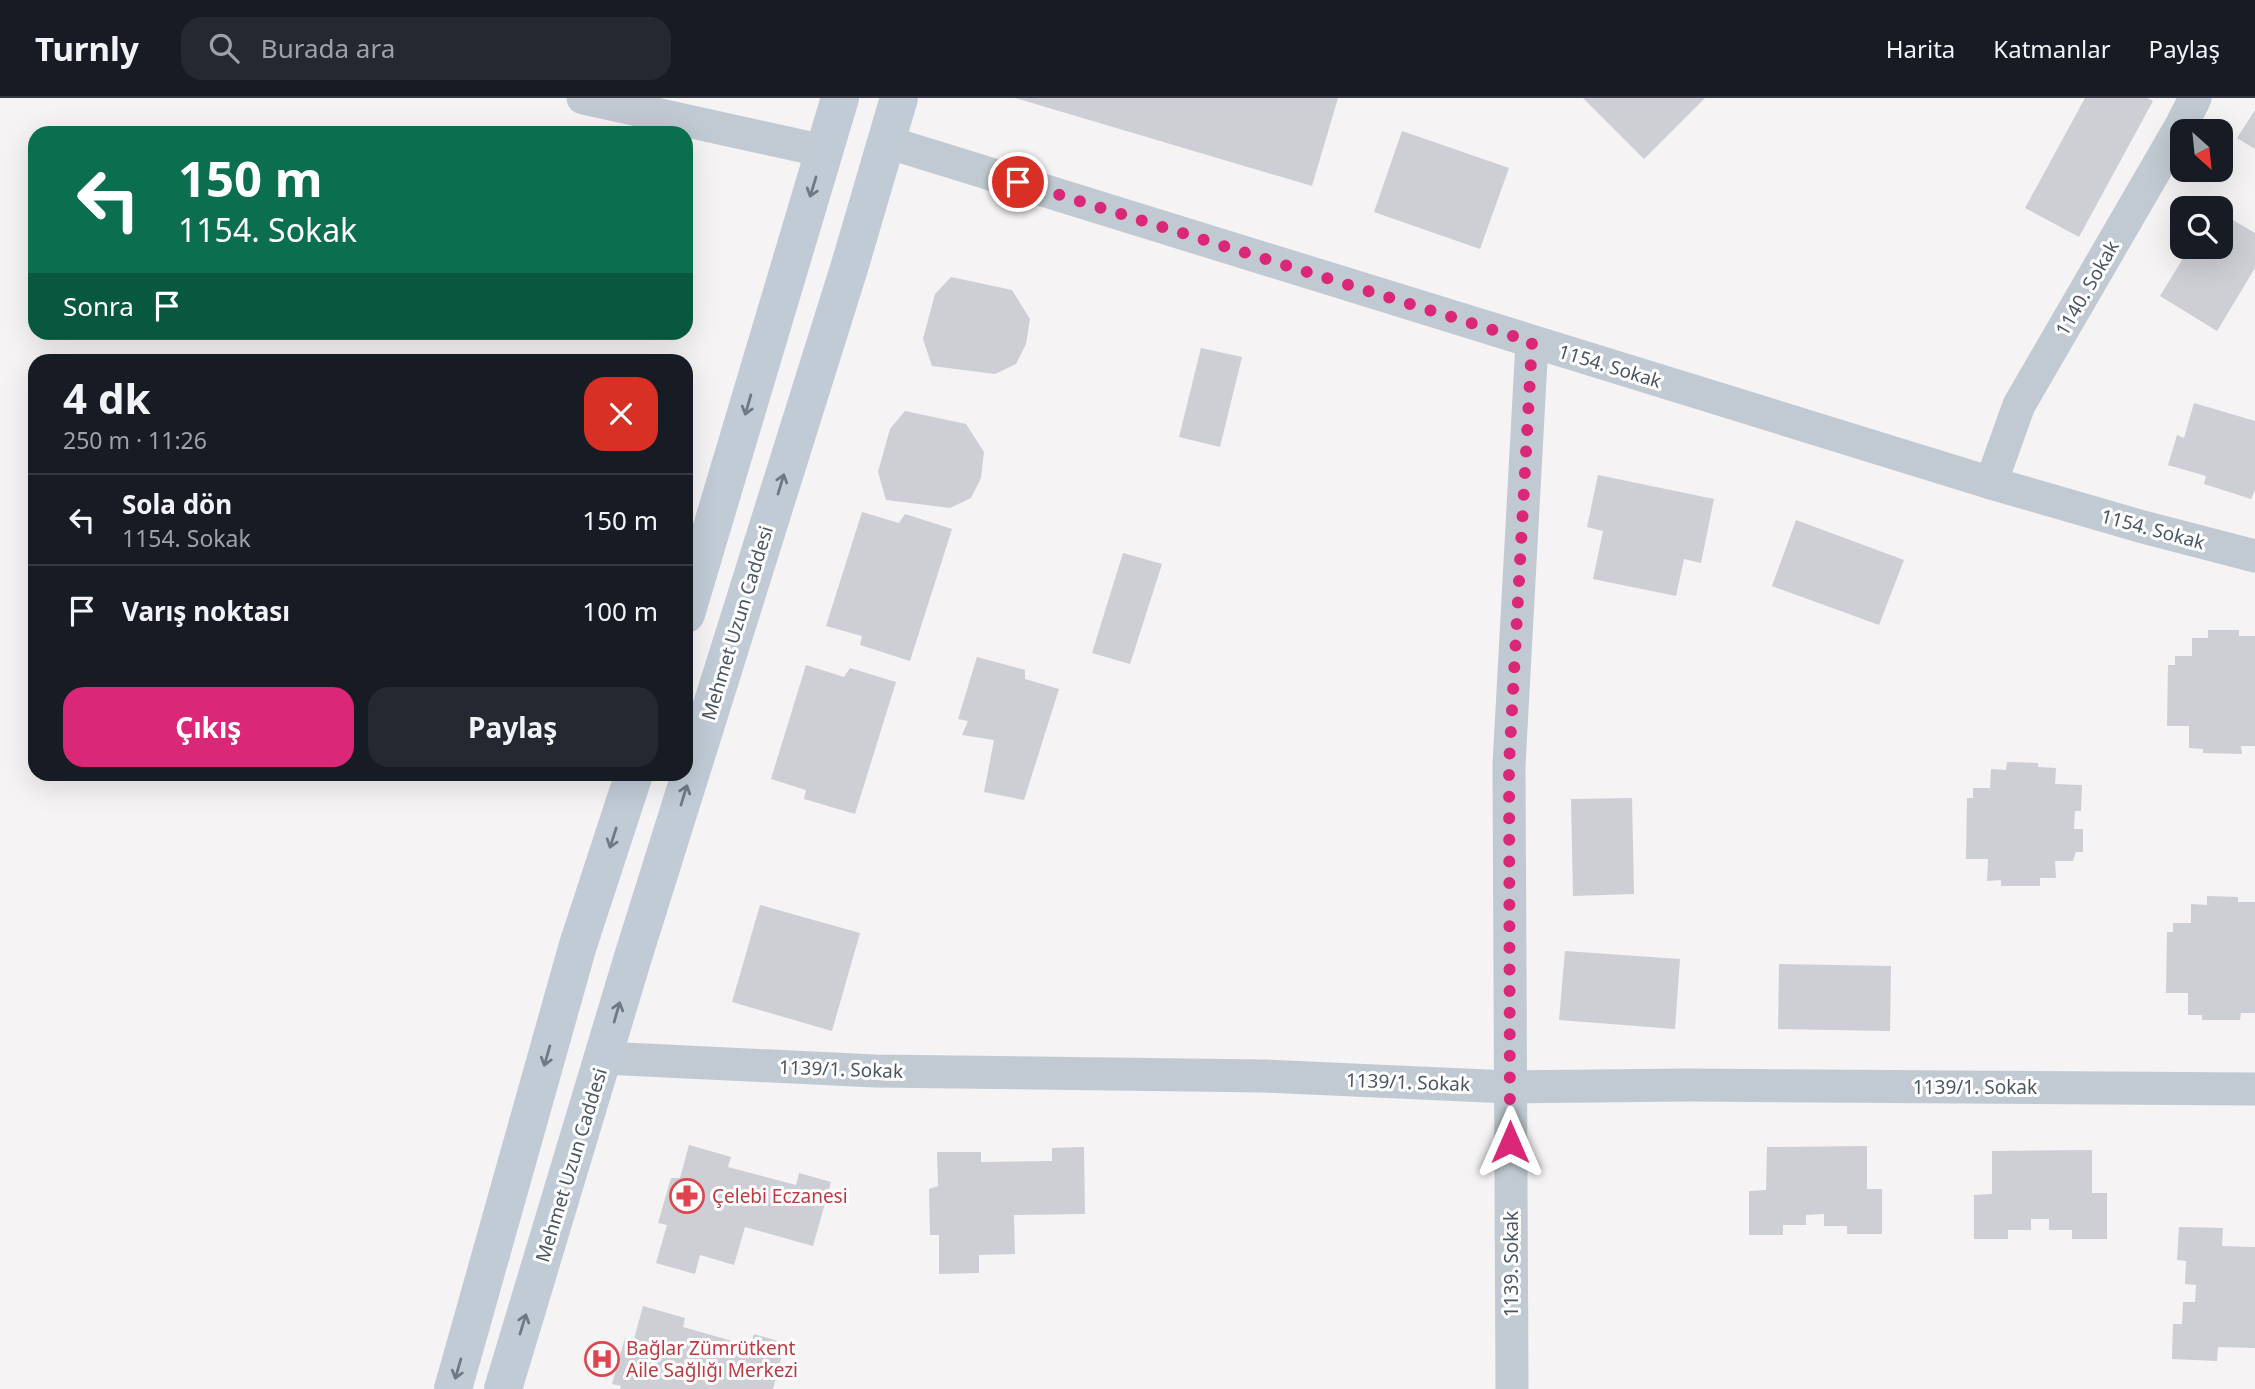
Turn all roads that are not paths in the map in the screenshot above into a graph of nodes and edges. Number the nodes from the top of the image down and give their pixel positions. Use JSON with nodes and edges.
{"nodes":[{"id":1,"x":583,"y":98,"type":"edge"},
{"id":2,"x":840,"y":98,"type":"edge"},
{"id":3,"x":899,"y":98,"type":"edge"},
{"id":4,"x":2195,"y":98,"type":"edge"},
{"id":5,"x":887,"y":142,"type":"junction"},
{"id":6,"x":824,"y":150,"type":"junction"},
{"id":7,"x":1532,"y":342,"type":"junction"},
{"id":8,"x":1991,"y":483,"type":"junction"},
{"id":9,"x":2255,"y":556,"type":"edge"},
{"id":10,"x":693,"y":590,"type":"edge"},
{"id":11,"x":693,"y":764,"type":"edge"},
{"id":12,"x":632,"y":781,"type":"edge"},
{"id":13,"x":688,"y":781,"type":"edge"},
{"id":14,"x":604,"y":1058,"type":"junction"},
{"id":15,"x":1509,"y":1087,"type":"junction"},
{"id":16,"x":2255,"y":1089,"type":"edge"},
{"id":17,"x":453,"y":1389,"type":"edge"},
{"id":18,"x":503,"y":1389,"type":"edge"},
{"id":19,"x":1512,"y":1389,"type":"edge"}],
"edges":[{"from":1,"to":6,"type":"street"},
{"from":2,"to":6,"type":"main road"},
{"from":3,"to":5,"type":"main road","name":"Mehmet Uzun Caddesi"},
{"from":4,"to":8,"type":"street","name":"1140. Sokak"},
{"from":5,"to":7,"type":"street","name":"1154. Sokak"},
{"from":11,"to":5,"type":"main road","name":"Mehmet Uzun Caddesi","one_way":true},
{"from":6,"to":10,"type":"main road","one_way":true},
{"from":7,"to":8,"type":"street","name":"1154. Sokak"},
{"from":7,"to":15,"type":"street","name":"1139. Sokak"},
{"from":8,"to":9,"type":"street","name":"1154. Sokak"},
{"from":12,"to":17,"type":"main road","one_way":true},
{"from":14,"to":13,"type":"main road","name":"Mehmet Uzun Caddesi","one_way":true},
{"from":14,"to":15,"type":"street","name":"1139/1. Sokak"},
{"from":18,"to":14,"type":"main road","name":"Mehmet Uzun Caddesi","one_way":true},
{"from":15,"to":16,"type":"street","name":"1139/1. Sokak"},
{"from":15,"to":19,"type":"street","name":"1139. Sokak"}]}
